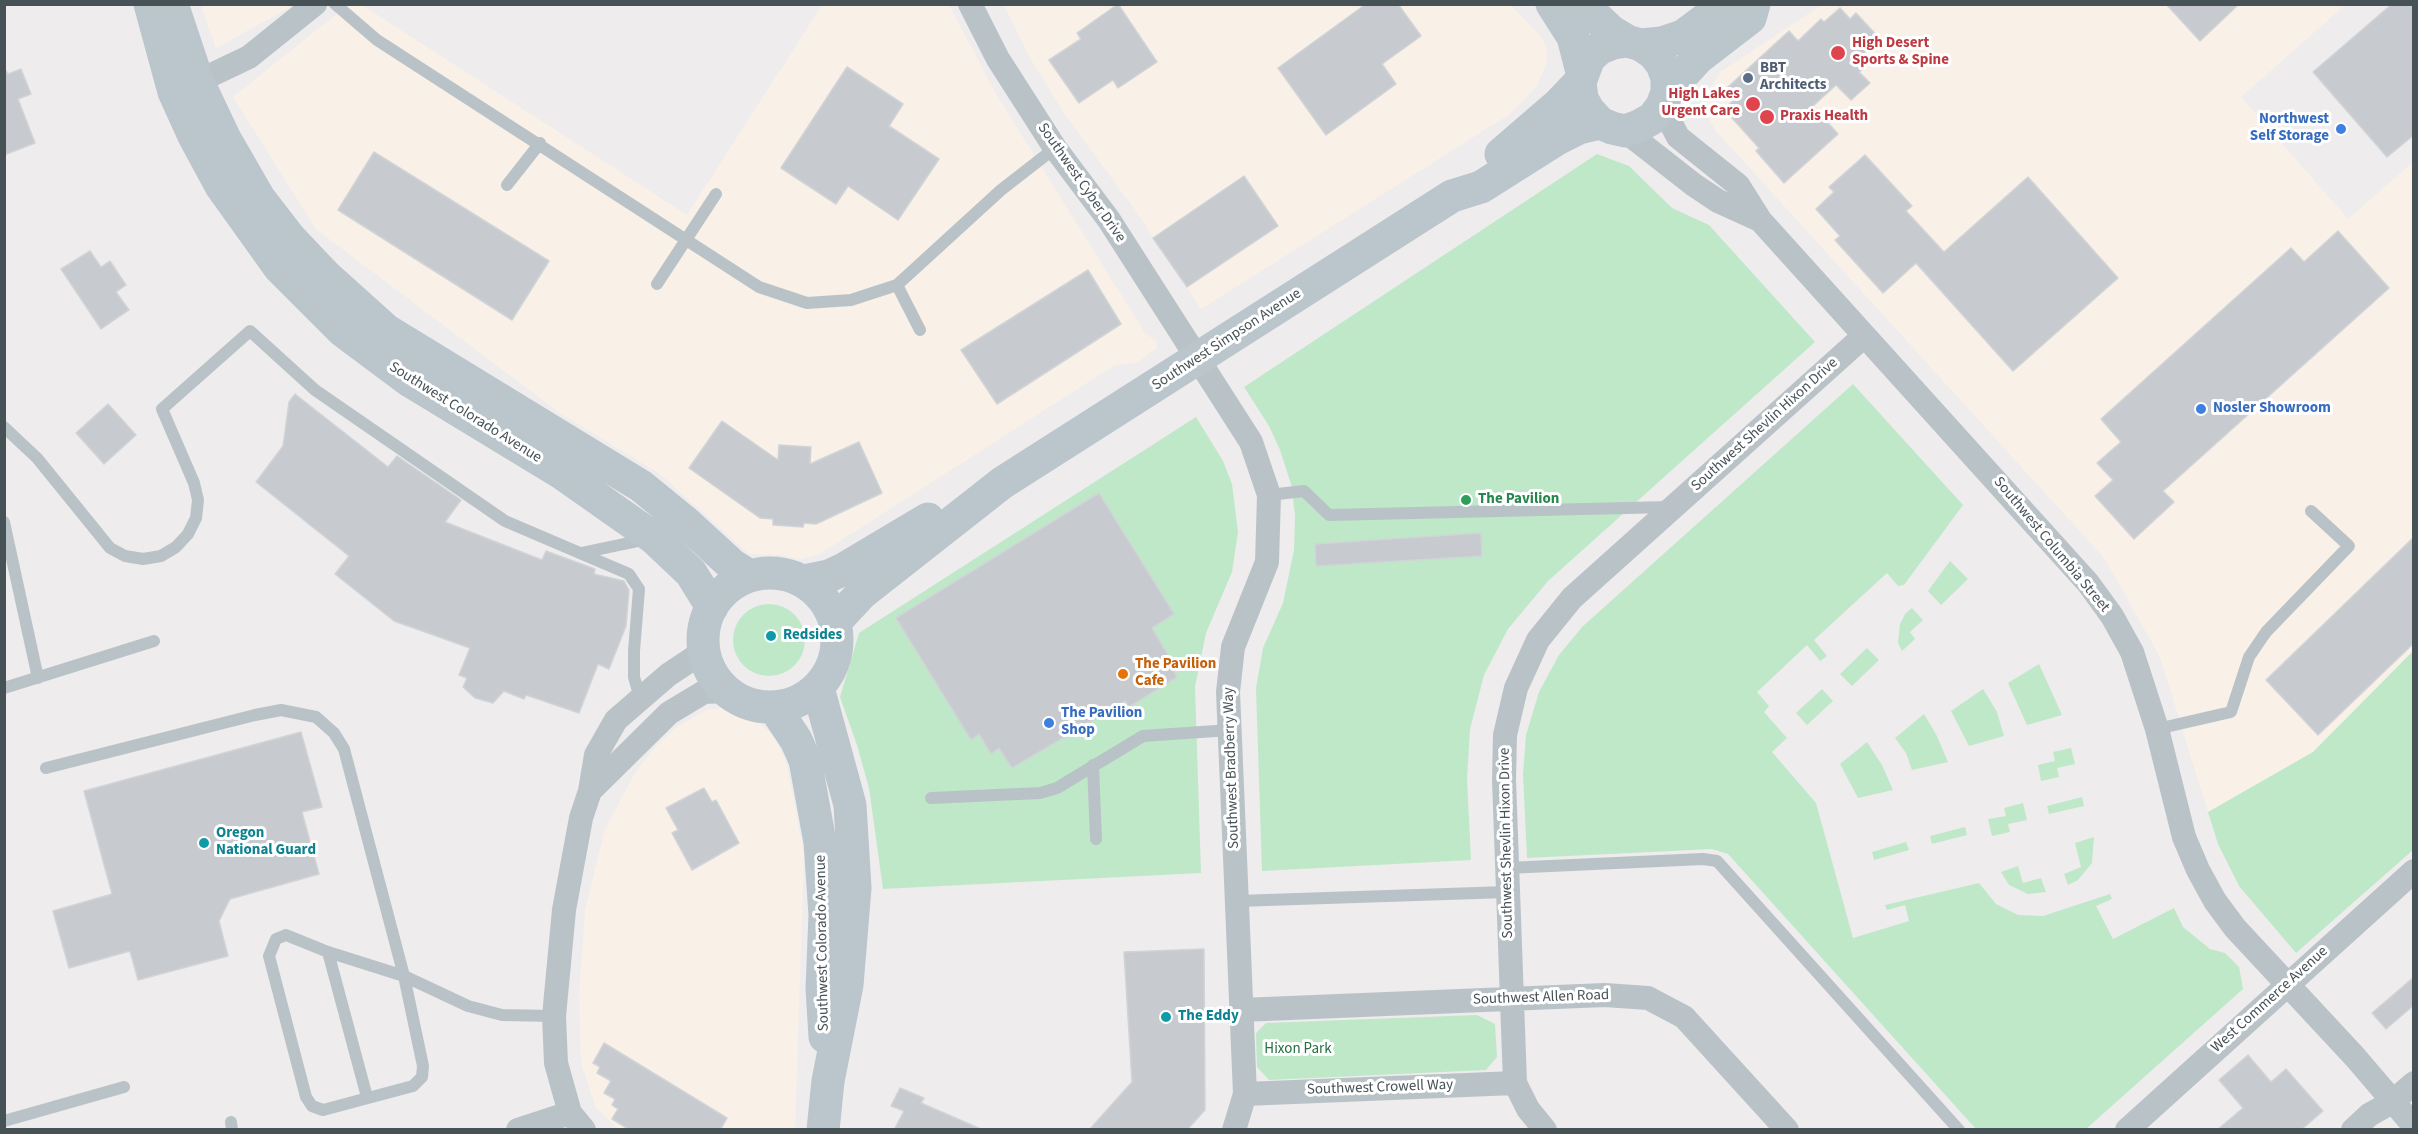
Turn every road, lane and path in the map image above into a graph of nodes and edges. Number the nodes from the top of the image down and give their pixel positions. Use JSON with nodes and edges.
{"nodes":[{"id":1,"x":150,"y":4,"type":"edge"},
{"id":2,"x":172,"y":4,"type":"edge"},
{"id":3,"x":315,"y":4,"type":"edge"},
{"id":4,"x":335,"y":4,"type":"edge"},
{"id":5,"x":970,"y":4,"type":"edge"},
{"id":6,"x":1552,"y":4,"type":"edge"},
{"id":7,"x":1582,"y":4,"type":"edge"},
{"id":8,"x":1726,"y":4,"type":"edge"},
{"id":9,"x":1754,"y":4,"type":"edge"},
{"id":10,"x":1634,"y":43,"type":"junction"},
{"id":11,"x":1581,"y":77,"type":"junction"},
{"id":12,"x":186,"y":87,"type":"junction"},
{"id":13,"x":1665,"y":99,"type":"junction"},
{"id":14,"x":1612,"y":127,"type":"junction"},
{"id":15,"x":540,"y":143,"type":"junction"},
{"id":16,"x":1055,"y":148,"type":"junction"},
{"id":17,"x":507,"y":185,"type":"dead end"},
{"id":18,"x":716,"y":194,"type":"dead end"},
{"id":19,"x":1452,"y":196,"type":"junction"},
{"id":20,"x":1760,"y":220,"type":"junction"},
{"id":21,"x":687,"y":240,"type":"junction"},
{"id":22,"x":657,"y":284,"type":"dead end"},
{"id":23,"x":897,"y":285,"type":"junction"},
{"id":24,"x":920,"y":330,"type":"dead end"},
{"id":25,"x":1864,"y":336,"type":"junction"},
{"id":26,"x":1197,"y":360,"type":"junction"},
{"id":27,"x":4,"y":427,"type":"edge"},
{"id":28,"x":1002,"y":483,"type":"junction"},
{"id":29,"x":1269,"y":495,"type":"junction"},
{"id":30,"x":1674,"y":507,"type":"junction"},
{"id":31,"x":2311,"y":511,"type":"dead end"},
{"id":32,"x":4,"y":522,"type":"edge"},
{"id":33,"x":654,"y":538,"type":"junction"},
{"id":34,"x":581,"y":553,"type":"junction"},
{"id":35,"x":750,"y":576,"type":"junction"},
{"id":36,"x":804,"y":581,"type":"junction"},
{"id":37,"x":712,"y":607,"type":"junction"},
{"id":38,"x":836,"y":622,"type":"junction"},
{"id":39,"x":154,"y":641,"type":"dead end"},
{"id":40,"x":704,"y":651,"type":"junction"},
{"id":41,"x":38,"y":678,"type":"junction"},
{"id":42,"x":818,"y":687,"type":"junction"},
{"id":43,"x":4,"y":688,"type":"edge"},
{"id":44,"x":726,"y":691,"type":"junction"},
{"id":45,"x":640,"y":698,"type":"junction"},
{"id":46,"x":774,"y":707,"type":"junction"},
{"id":47,"x":2157,"y":729,"type":"junction"},
{"id":48,"x":1230,"y":730,"type":"junction"},
{"id":49,"x":1093,"y":765,"type":"junction"},
{"id":50,"x":46,"y":768,"type":"dead end"},
{"id":51,"x":590,"y":791,"type":"junction"},
{"id":52,"x":931,"y":798,"type":"dead end"},
{"id":53,"x":1096,"y":839,"type":"dead end"},
{"id":54,"x":1507,"y":868,"type":"junction"},
{"id":55,"x":2414,"y":871,"type":"edge"},
{"id":56,"x":1507,"y":892,"type":"junction"},
{"id":57,"x":1237,"y":901,"type":"junction"},
{"id":58,"x":328,"y":952,"type":"junction"},
{"id":59,"x":404,"y":976,"type":"junction"},
{"id":60,"x":2288,"y":984,"type":"junction"},
{"id":61,"x":1512,"y":999,"type":"junction"},
{"id":62,"x":1241,"y":1010,"type":"junction"},
{"id":63,"x":555,"y":1016,"type":"junction"},
{"id":64,"x":828,"y":1081,"type":"junction"},
{"id":65,"x":1515,"y":1083,"type":"junction"},
{"id":66,"x":2414,"y":1083,"type":"edge"},
{"id":67,"x":124,"y":1087,"type":"dead end"},
{"id":68,"x":1245,"y":1094,"type":"junction"},
{"id":69,"x":368,"y":1097,"type":"junction"},
{"id":70,"x":2392,"y":1102,"type":"junction"},
{"id":71,"x":4,"y":1121,"type":"edge"},
{"id":72,"x":577,"y":1121,"type":"edge"},
{"id":73,"x":2414,"y":1126,"type":"edge"},
{"id":74,"x":518,"y":1130,"type":"edge"},
{"id":75,"x":823,"y":1130,"type":"edge"},
{"id":76,"x":1234,"y":1130,"type":"edge"},
{"id":77,"x":1545,"y":1130,"type":"edge"},
{"id":78,"x":1787,"y":1130,"type":"edge"},
{"id":79,"x":1959,"y":1130,"type":"edge"},
{"id":80,"x":2127,"y":1130,"type":"edge"},
{"id":81,"x":2352,"y":1130,"type":"edge"}],
"edges":[{"from":1,"to":12,"type":"main road","name":"Southwest Colorado Avenue"},
{"from":2,"to":12,"type":"main road","name":"Southwest Colorado Avenue"},
{"from":3,"to":12,"type":"street"},
{"from":4,"to":15,"type":"lane"},
{"from":5,"to":16,"type":"street","name":"Southwest Cyber Drive"},
{"from":6,"to":11,"type":"main road"},
{"from":7,"to":10,"type":"main road"},
{"from":8,"to":10,"type":"main road"},
{"from":9,"to":13,"type":"main road"},
{"from":10,"to":11,"type":"main road"},
{"from":10,"to":13,"type":"main road"},
{"from":11,"to":14,"type":"main road"},
{"from":11,"to":19,"type":"main road","name":"Southwest Simpson Avenue"},
{"from":12,"to":33,"type":"main road","name":"Southwest Colorado Avenue"},
{"from":12,"to":35,"type":"main road","name":"Southwest Colorado Avenue"},
{"from":13,"to":14,"type":"main road"},
{"from":13,"to":20,"type":"street","name":"Southwest Columbia Street"},
{"from":14,"to":19,"type":"main road","name":"Southwest Simpson Avenue"},
{"from":14,"to":20,"type":"street","name":"Southwest Columbia Street"},
{"from":15,"to":17,"type":"lane"},
{"from":15,"to":21,"type":"lane"},
{"from":16,"to":23,"type":"lane"},
{"from":16,"to":26,"type":"street","name":"Southwest Cyber Drive"},
{"from":18,"to":21,"type":"lane"},
{"from":19,"to":26,"type":"main road","name":"Southwest Simpson Avenue"},
{"from":20,"to":25,"type":"street","name":"Southwest Columbia Street"},
{"from":21,"to":22,"type":"lane"},
{"from":21,"to":23,"type":"lane"},
{"from":23,"to":24,"type":"lane"},
{"from":25,"to":30,"type":"street","name":"Southwest Shevlin Hixon Drive"},
{"from":25,"to":47,"type":"street","name":"Southwest Columbia Street"},
{"from":26,"to":28,"type":"main road","name":"Southwest Simpson Avenue"},
{"from":26,"to":29,"type":"street","name":"Southwest Bradberry Way"},
{"from":27,"to":34,"type":"lane"},
{"from":28,"to":36,"type":"main road","name":"Southwest Simpson Avenue"},
{"from":28,"to":38,"type":"main road","name":"Southwest Simpson Avenue"},
{"from":29,"to":30,"type":"lane"},
{"from":29,"to":48,"type":"street","name":"Southwest Bradberry Way"},
{"from":30,"to":54,"type":"street","name":"Southwest Shevlin Hixon Drive"},
{"from":31,"to":47,"type":"lane"},
{"from":32,"to":41,"type":"lane"},
{"from":33,"to":34,"type":"lane"},
{"from":33,"to":37,"type":"main road","name":"Southwest Colorado Avenue"},
{"from":34,"to":45,"type":"lane"},
{"from":35,"to":36,"type":"main road"},
{"from":35,"to":37,"type":"main road"},
{"from":36,"to":38,"type":"main road"},
{"from":37,"to":40,"type":"main road"},
{"from":38,"to":42,"type":"main road"},
{"from":39,"to":41,"type":"lane"},
{"from":40,"to":44,"type":"main road"},
{"from":40,"to":45,"type":"street"},
{"from":41,"to":43,"type":"lane"},
{"from":42,"to":46,"type":"main road"},
{"from":42,"to":64,"type":"main road","name":"Southwest Colorado Avenue"},
{"from":44,"to":46,"type":"main road"},
{"from":44,"to":51,"type":"street"},
{"from":45,"to":51,"type":"street"},
{"from":46,"to":64,"type":"main road","name":"Southwest Colorado Avenue"},
{"from":47,"to":60,"type":"street","name":"Southwest Columbia Street"},
{"from":48,"to":49,"type":"lane"},
{"from":48,"to":57,"type":"street","name":"Southwest Bradberry Way"},
{"from":49,"to":52,"type":"lane"},
{"from":49,"to":53,"type":"lane"},
{"from":50,"to":59,"type":"lane"},
{"from":51,"to":63,"type":"street"},
{"from":54,"to":56,"type":"street","name":"Southwest Shevlin Hixon Drive"},
{"from":54,"to":79,"type":"lane"},
{"from":55,"to":60,"type":"street","name":"West Commerce Avenue"},
{"from":56,"to":57,"type":"lane"},
{"from":56,"to":61,"type":"street","name":"Southwest Shevlin Hixon Drive"},
{"from":57,"to":62,"type":"street","name":"Southwest Bradberry Way"},
{"from":58,"to":59,"type":"lane"},
{"from":58,"to":69,"type":"lane"},
{"from":58,"to":69,"type":"lane"},
{"from":59,"to":63,"type":"lane"},
{"from":59,"to":69,"type":"lane"},
{"from":60,"to":70,"type":"street","name":"Southwest Columbia Street"},
{"from":60,"to":80,"type":"street","name":"West Commerce Avenue"},
{"from":61,"to":62,"type":"street","name":"Southwest Allen Road"},
{"from":61,"to":65,"type":"street","name":"Southwest Shevlin Hixon Drive"},
{"from":61,"to":78,"type":"street","name":"Southwest Allen Road"},
{"from":62,"to":68,"type":"street","name":"Southwest Bradberry Way"},
{"from":63,"to":72,"type":"street"},
{"from":64,"to":75,"type":"main road","name":"Southwest Colorado Avenue"},
{"from":65,"to":68,"type":"street","name":"Southwest Crowell Way"},
{"from":65,"to":77,"type":"street","name":"Southwest Shevlin Hixon Drive"},
{"from":66,"to":70,"type":"street"},
{"from":67,"to":71,"type":"lane"},
{"from":68,"to":76,"type":"street","name":"Southwest Bradberry Way"},
{"from":70,"to":73,"type":"street","name":"Southwest Columbia Street"},
{"from":70,"to":81,"type":"street"},
{"from":72,"to":74,"type":"street"}]}
